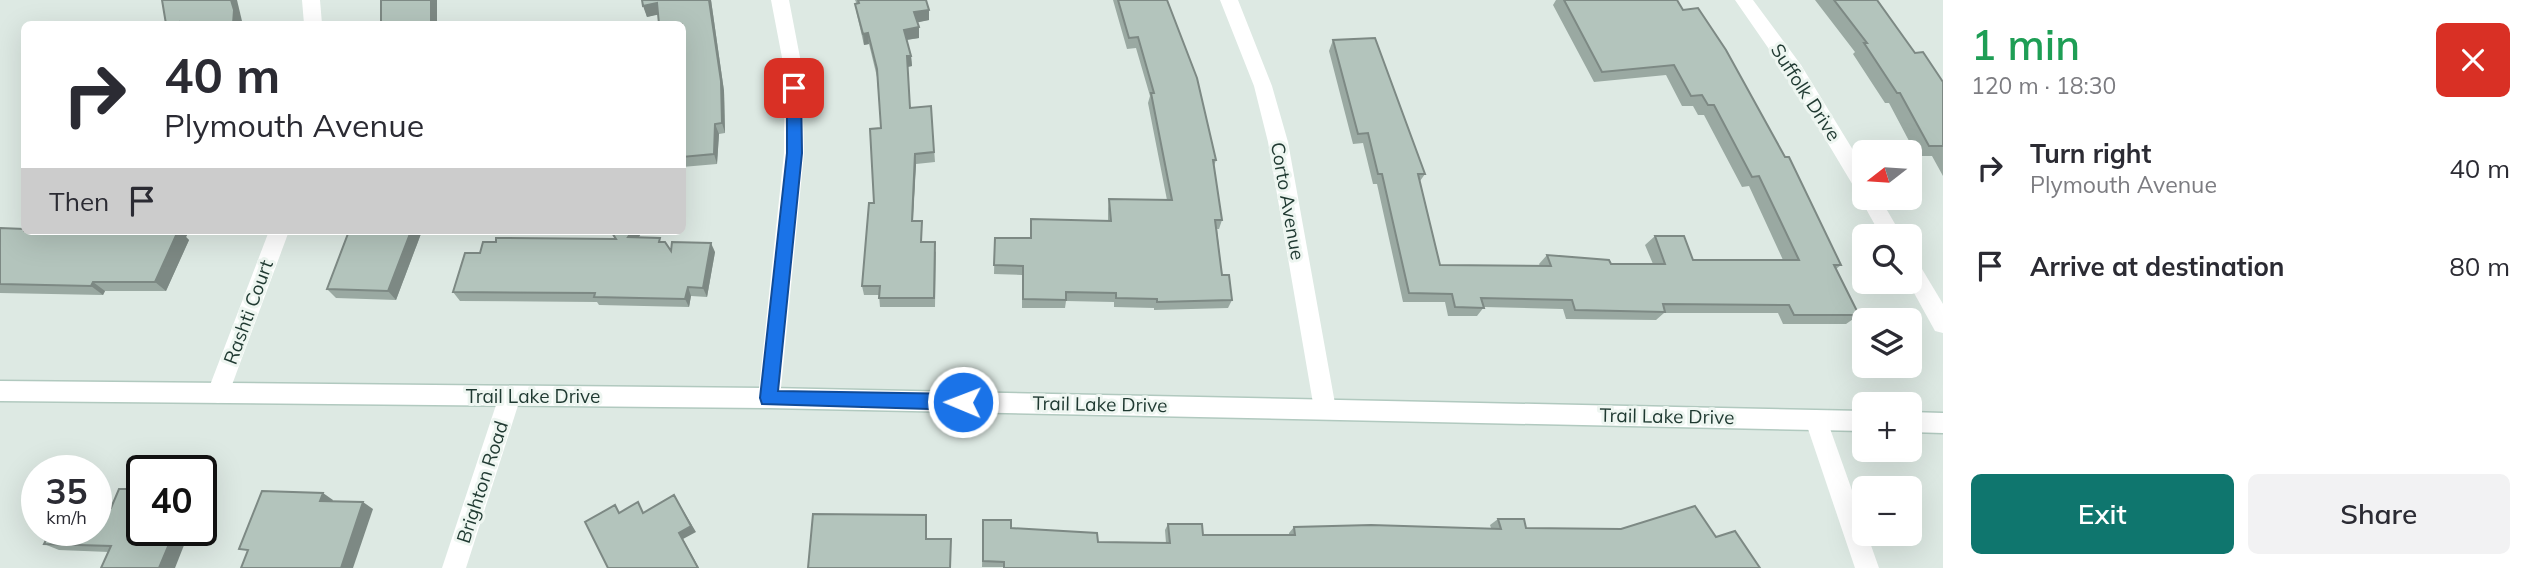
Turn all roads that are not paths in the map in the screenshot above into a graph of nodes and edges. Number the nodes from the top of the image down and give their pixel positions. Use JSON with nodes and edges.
{"nodes":[{"id":1,"x":311,"y":0,"type":"edge"},
{"id":2,"x":780,"y":0,"type":"edge"},
{"id":3,"x":1229,"y":0,"type":"edge"},
{"id":4,"x":1744,"y":0,"type":"edge"},
{"id":5,"x":313,"y":21,"type":"edge"},
{"id":6,"x":1852,"y":166,"type":"edge"},
{"id":7,"x":277,"y":235,"type":"edge"},
{"id":8,"x":1922,"y":288,"type":"edge"},
{"id":9,"x":1943,"y":324,"type":"edge"},
{"id":10,"x":0,"y":391,"type":"edge"},
{"id":11,"x":218,"y":393,"type":"junction"},
{"id":12,"x":510,"y":396,"type":"junction"},
{"id":13,"x":768,"y":398,"type":"junction"},
{"id":14,"x":1325,"y":408,"type":"junction"},
{"id":15,"x":1816,"y":420,"type":"junction"},
{"id":16,"x":1852,"y":421,"type":"edge"},
{"id":17,"x":1922,"y":422,"type":"edge"},
{"id":18,"x":1943,"y":423,"type":"edge"},
{"id":19,"x":454,"y":568,"type":"edge"},
{"id":20,"x":1867,"y":568,"type":"edge"}],
"edges":[{"from":1,"to":5,"type":"street"},
{"from":2,"to":13,"type":"street"},
{"from":3,"to":14,"type":"street","name":"Corto Avenue"},
{"from":4,"to":6,"type":"street","name":"Suffolk Drive"},
{"from":7,"to":11,"type":"street","name":"Rashti Court"},
{"from":8,"to":9,"type":"street"},
{"from":10,"to":11,"type":"street","name":"Trail Lake Drive"},
{"from":11,"to":12,"type":"street","name":"Trail Lake Drive"},
{"from":12,"to":13,"type":"street","name":"Trail Lake Drive"},
{"from":12,"to":19,"type":"street","name":"Brighton Road"},
{"from":13,"to":14,"type":"street","name":"Trail Lake Drive"},
{"from":14,"to":15,"type":"street","name":"Trail Lake Drive"},
{"from":15,"to":16,"type":"street","name":"Trail Lake Drive"},
{"from":15,"to":20,"type":"street"},
{"from":17,"to":18,"type":"street"}]}
